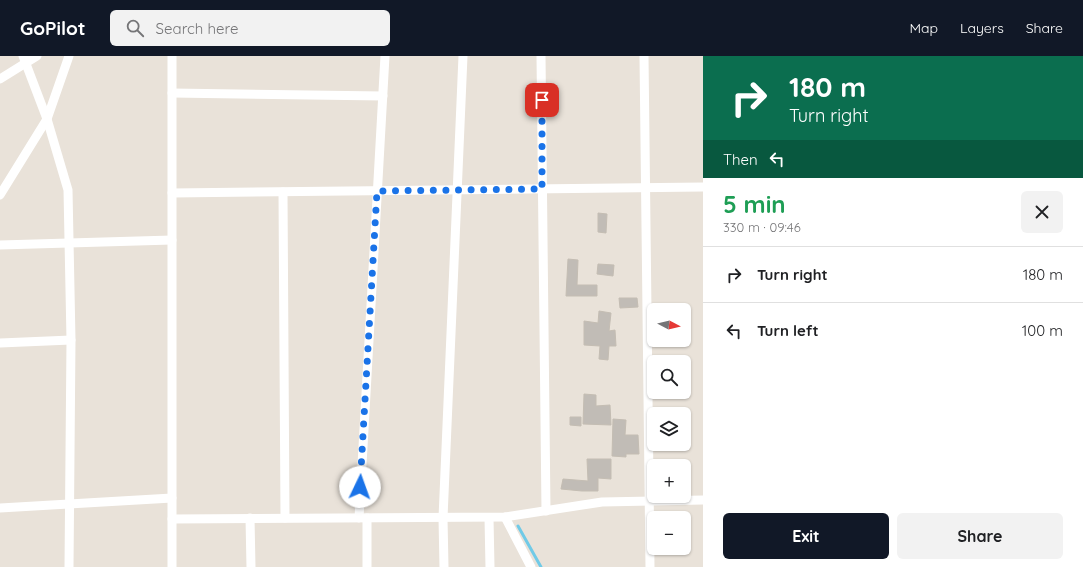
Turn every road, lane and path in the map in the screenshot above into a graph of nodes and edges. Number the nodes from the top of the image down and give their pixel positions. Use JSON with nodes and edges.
{"nodes":[{"id":1,"x":37,"y":56,"type":"edge"},
{"id":2,"x":69,"y":56,"type":"edge"},
{"id":3,"x":172,"y":56,"type":"edge"},
{"id":4,"x":385,"y":56,"type":"edge"},
{"id":5,"x":463,"y":56,"type":"edge"},
{"id":6,"x":541,"y":56,"type":"edge"},
{"id":7,"x":644,"y":56,"type":"edge"},
{"id":8,"x":24,"y":60,"type":"edge"},
{"id":9,"x":0,"y":79,"type":"edge"},
{"id":10,"x":172,"y":93,"type":"junction"},
{"id":11,"x":383,"y":96,"type":"junction"},
{"id":12,"x":47,"y":119,"type":"junction"},
{"id":13,"x":703,"y":187,"type":"edge"},
{"id":14,"x":645,"y":188,"type":"junction"},
{"id":15,"x":542,"y":189,"type":"junction"},
{"id":16,"x":457,"y":190,"type":"junction"},
{"id":17,"x":377,"y":191,"type":"junction"},
{"id":18,"x":283,"y":192,"type":"junction"},
{"id":19,"x":172,"y":193,"type":"junction"},
{"id":20,"x":0,"y":195,"type":"edge"},
{"id":21,"x":172,"y":240,"type":"junction"},
{"id":22,"x":69,"y":243,"type":"junction"},
{"id":23,"x":0,"y":245,"type":"edge"},
{"id":24,"x":71,"y":340,"type":"junction"},
{"id":25,"x":0,"y":343,"type":"edge"},
{"id":26,"x":648,"y":459,"type":"edge"},
{"id":27,"x":172,"y":498,"type":"junction"},
{"id":28,"x":647,"y":500,"type":"edge"},
{"id":29,"x":691,"y":500,"type":"edge"},
{"id":30,"x":703,"y":500,"type":"edge"},
{"id":31,"x":648,"y":503,"type":"edge"},
{"id":32,"x":70,"y":504,"type":"junction"},
{"id":33,"x":0,"y":508,"type":"edge"},
{"id":34,"x":546,"y":511,"type":"junction"},
{"id":35,"x":505,"y":517,"type":"junction"},
{"id":36,"x":250,"y":518,"type":"junction"},
{"id":37,"x":285,"y":518,"type":"junction"},
{"id":38,"x":363,"y":518,"type":"junction"},
{"id":39,"x":443,"y":518,"type":"junction"},
{"id":40,"x":489,"y":518,"type":"junction"},
{"id":41,"x":172,"y":519,"type":"junction"},
{"id":42,"x":69,"y":567,"type":"edge"},
{"id":43,"x":172,"y":567,"type":"edge"},
{"id":44,"x":251,"y":567,"type":"edge"},
{"id":45,"x":367,"y":567,"type":"edge"},
{"id":46,"x":444,"y":567,"type":"edge"},
{"id":47,"x":490,"y":567,"type":"edge"},
{"id":48,"x":531,"y":567,"type":"edge"},
{"id":49,"x":650,"y":567,"type":"edge"}],
"edges":[{"from":1,"to":8,"type":"street"},
{"from":2,"to":12,"type":"street"},
{"from":3,"to":10,"type":"street"},
{"from":4,"to":11,"type":"street"},
{"from":5,"to":16,"type":"street"},
{"from":6,"to":15,"type":"street"},
{"from":7,"to":14,"type":"street"},
{"from":8,"to":9,"type":"street"},
{"from":8,"to":12,"type":"street"},
{"from":10,"to":11,"type":"street"},
{"from":10,"to":19,"type":"street"},
{"from":11,"to":17,"type":"street"},
{"from":12,"to":20,"type":"street"},
{"from":12,"to":22,"type":"street"},
{"from":13,"to":14,"type":"street"},
{"from":14,"to":15,"type":"street"},
{"from":14,"to":26,"type":"street"},
{"from":15,"to":16,"type":"street"},
{"from":15,"to":34,"type":"street"},
{"from":16,"to":17,"type":"street"},
{"from":16,"to":39,"type":"street"},
{"from":17,"to":18,"type":"street"},
{"from":17,"to":38,"type":"street"},
{"from":18,"to":19,"type":"street"},
{"from":18,"to":37,"type":"street"},
{"from":19,"to":21,"type":"street"},
{"from":21,"to":22,"type":"street"},
{"from":21,"to":27,"type":"street"},
{"from":22,"to":23,"type":"street"},
{"from":22,"to":24,"type":"street"},
{"from":24,"to":25,"type":"street"},
{"from":24,"to":32,"type":"street"},
{"from":27,"to":32,"type":"street"},
{"from":27,"to":41,"type":"street"},
{"from":28,"to":34,"type":"street"},
{"from":29,"to":30,"type":"street"},
{"from":31,"to":49,"type":"street"},
{"from":32,"to":33,"type":"street"},
{"from":32,"to":42,"type":"street"},
{"from":34,"to":35,"type":"street"},
{"from":35,"to":40,"type":"street"},
{"from":35,"to":48,"type":"street"},
{"from":36,"to":37,"type":"street"},
{"from":36,"to":41,"type":"street"},
{"from":36,"to":44,"type":"street"},
{"from":37,"to":38,"type":"street"},
{"from":38,"to":39,"type":"street"},
{"from":38,"to":45,"type":"street"},
{"from":39,"to":40,"type":"street"},
{"from":39,"to":46,"type":"street"},
{"from":40,"to":47,"type":"street"},
{"from":41,"to":43,"type":"street"}]}
